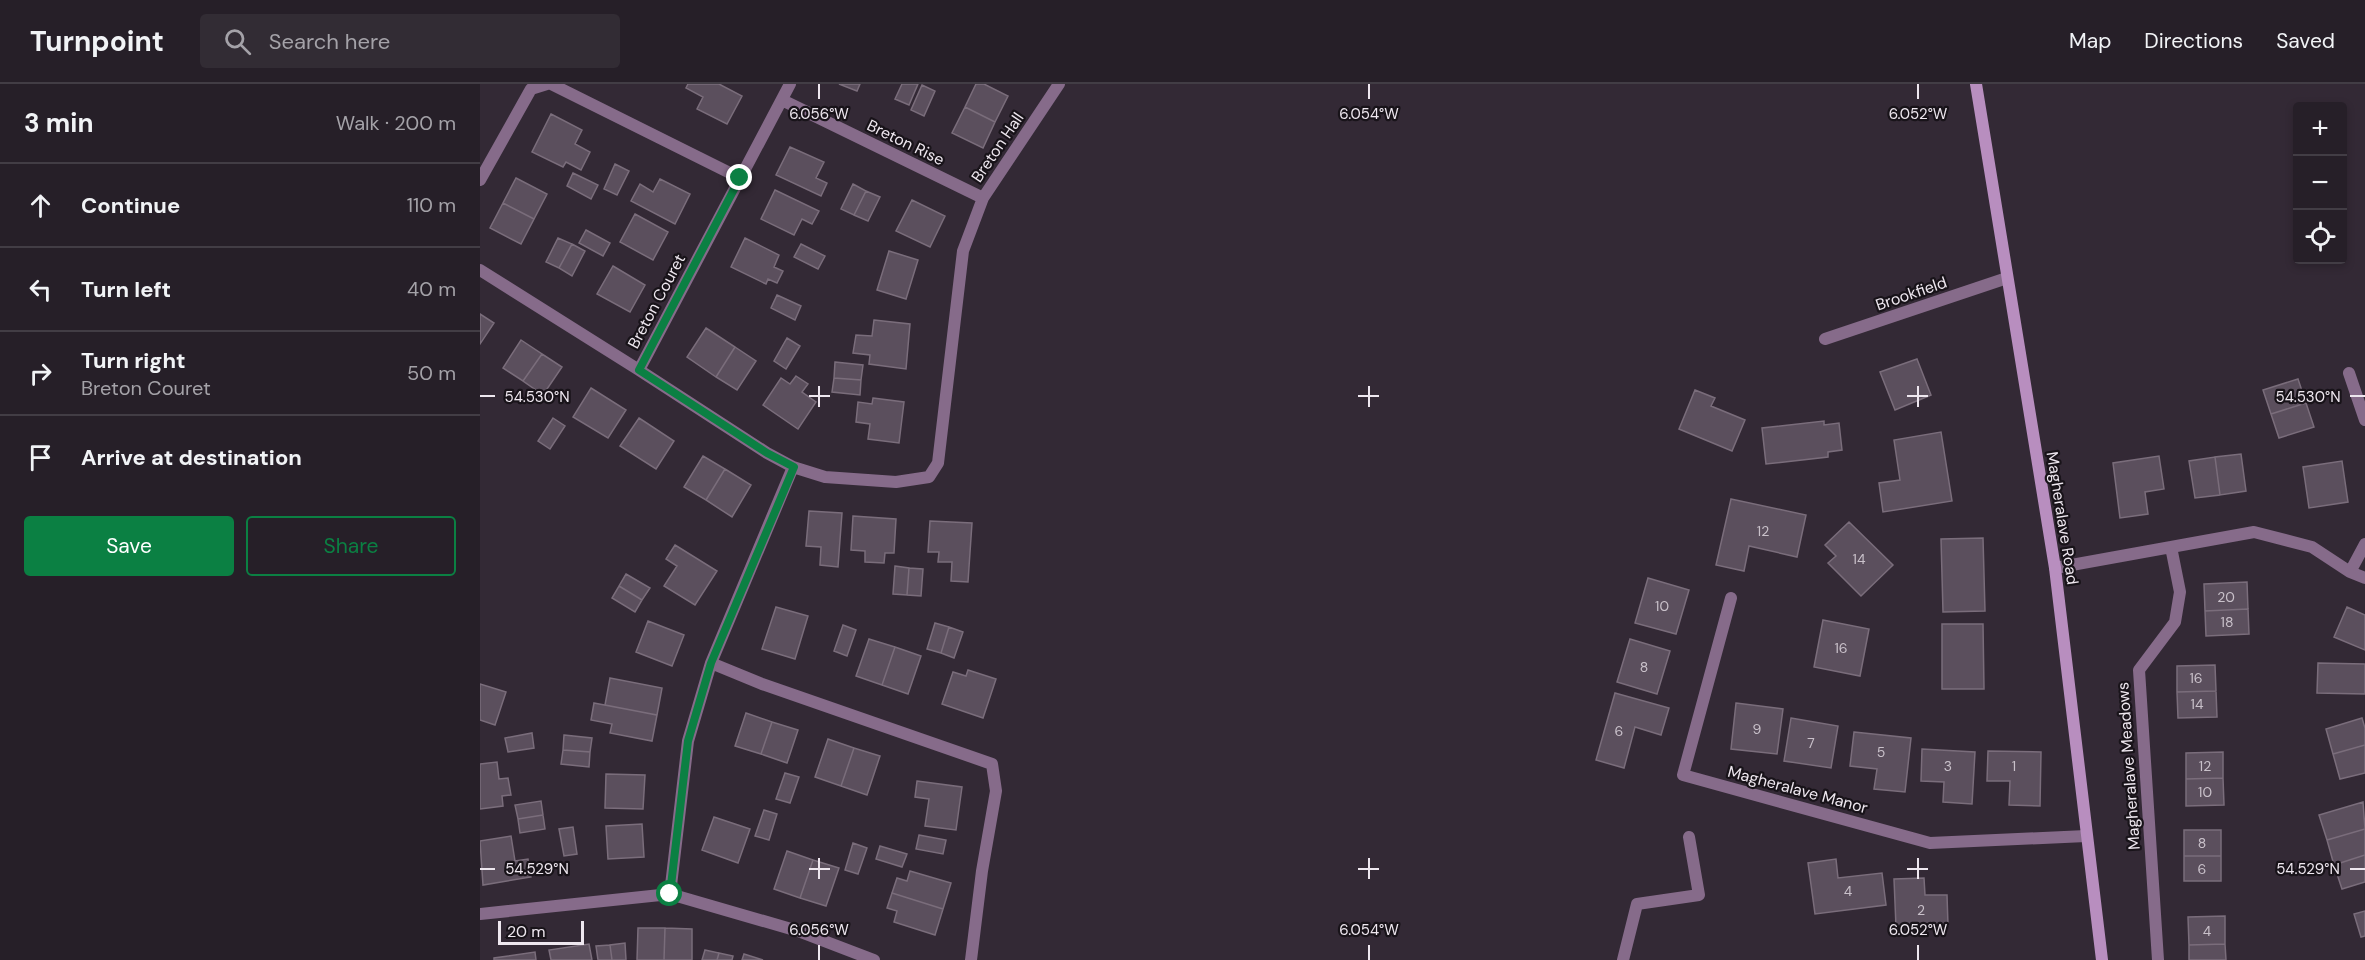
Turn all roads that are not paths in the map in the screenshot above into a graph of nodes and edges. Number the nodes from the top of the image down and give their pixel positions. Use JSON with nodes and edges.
{"nodes":[{"id":1,"x":549,"y":84,"type":"edge"},
{"id":2,"x":790,"y":84,"type":"edge"},
{"id":3,"x":1059,"y":84,"type":"edge"},
{"id":4,"x":1976,"y":84,"type":"edge"},
{"id":5,"x":782,"y":100,"type":"junction"},
{"id":6,"x":740,"y":178,"type":"junction"},
{"id":7,"x":480,"y":180,"type":"edge"},
{"id":8,"x":983,"y":198,"type":"junction"},
{"id":9,"x":480,"y":270,"type":"edge"},
{"id":10,"x":2007,"y":278,"type":"junction"},
{"id":11,"x":1825,"y":339,"type":"dead end"},
{"id":12,"x":639,"y":370,"type":"junction"},
{"id":13,"x":2349,"y":373,"type":"dead end"},
{"id":14,"x":2365,"y":420,"type":"edge"},
{"id":15,"x":794,"y":467,"type":"junction"},
{"id":16,"x":2365,"y":544,"type":"edge"},
{"id":17,"x":2171,"y":547,"type":"junction"},
{"id":18,"x":2055,"y":568,"type":"junction"},
{"id":19,"x":2350,"y":572,"type":"junction"},
{"id":20,"x":2365,"y":578,"type":"edge"},
{"id":21,"x":1731,"y":598,"type":"dead end"},
{"id":22,"x":711,"y":663,"type":"junction"},
{"id":23,"x":2086,"y":836,"type":"junction"},
{"id":24,"x":1689,"y":837,"type":"dead end"},
{"id":25,"x":670,"y":894,"type":"junction"},
{"id":26,"x":480,"y":914,"type":"edge"},
{"id":27,"x":874,"y":960,"type":"edge"},
{"id":28,"x":971,"y":960,"type":"edge"},
{"id":29,"x":1623,"y":960,"type":"edge"},
{"id":30,"x":2102,"y":960,"type":"edge"},
{"id":31,"x":2158,"y":960,"type":"edge"}],
"edges":[{"from":1,"to":6,"type":"street"},
{"from":1,"to":7,"type":"street"},
{"from":2,"to":5,"type":"street","name":"Breton Couret"},
{"from":3,"to":8,"type":"street","name":"Breton Hall"},
{"from":4,"to":10,"type":"street","name":"Magheralave Road"},
{"from":5,"to":6,"type":"street","name":"Breton Couret"},
{"from":5,"to":8,"type":"street","name":"Breton Rise"},
{"from":6,"to":12,"type":"street","name":"Breton Couret"},
{"from":8,"to":15,"type":"street","name":"Breton Hall"},
{"from":9,"to":12,"type":"street","name":"Breton Couret"},
{"from":10,"to":11,"type":"street","name":"Brookfield"},
{"from":10,"to":18,"type":"street","name":"Magheralave Road"},
{"from":12,"to":15,"type":"street","name":"Breton Hall"},
{"from":13,"to":14,"type":"street"},
{"from":15,"to":22,"type":"street"},
{"from":16,"to":19,"type":"street"},
{"from":17,"to":18,"type":"street"},
{"from":17,"to":19,"type":"street"},
{"from":17,"to":31,"type":"street","name":"Magheralave Meadows"},
{"from":18,"to":23,"type":"street","name":"Magheralave Road"},
{"from":19,"to":20,"type":"street"},
{"from":21,"to":23,"type":"street","name":"Magheralave Manor"},
{"from":22,"to":25,"type":"street"},
{"from":22,"to":28,"type":"street"},
{"from":23,"to":30,"type":"street","name":"Magheralave Road"},
{"from":24,"to":29,"type":"street"},
{"from":25,"to":26,"type":"street"},
{"from":25,"to":27,"type":"street"}]}
